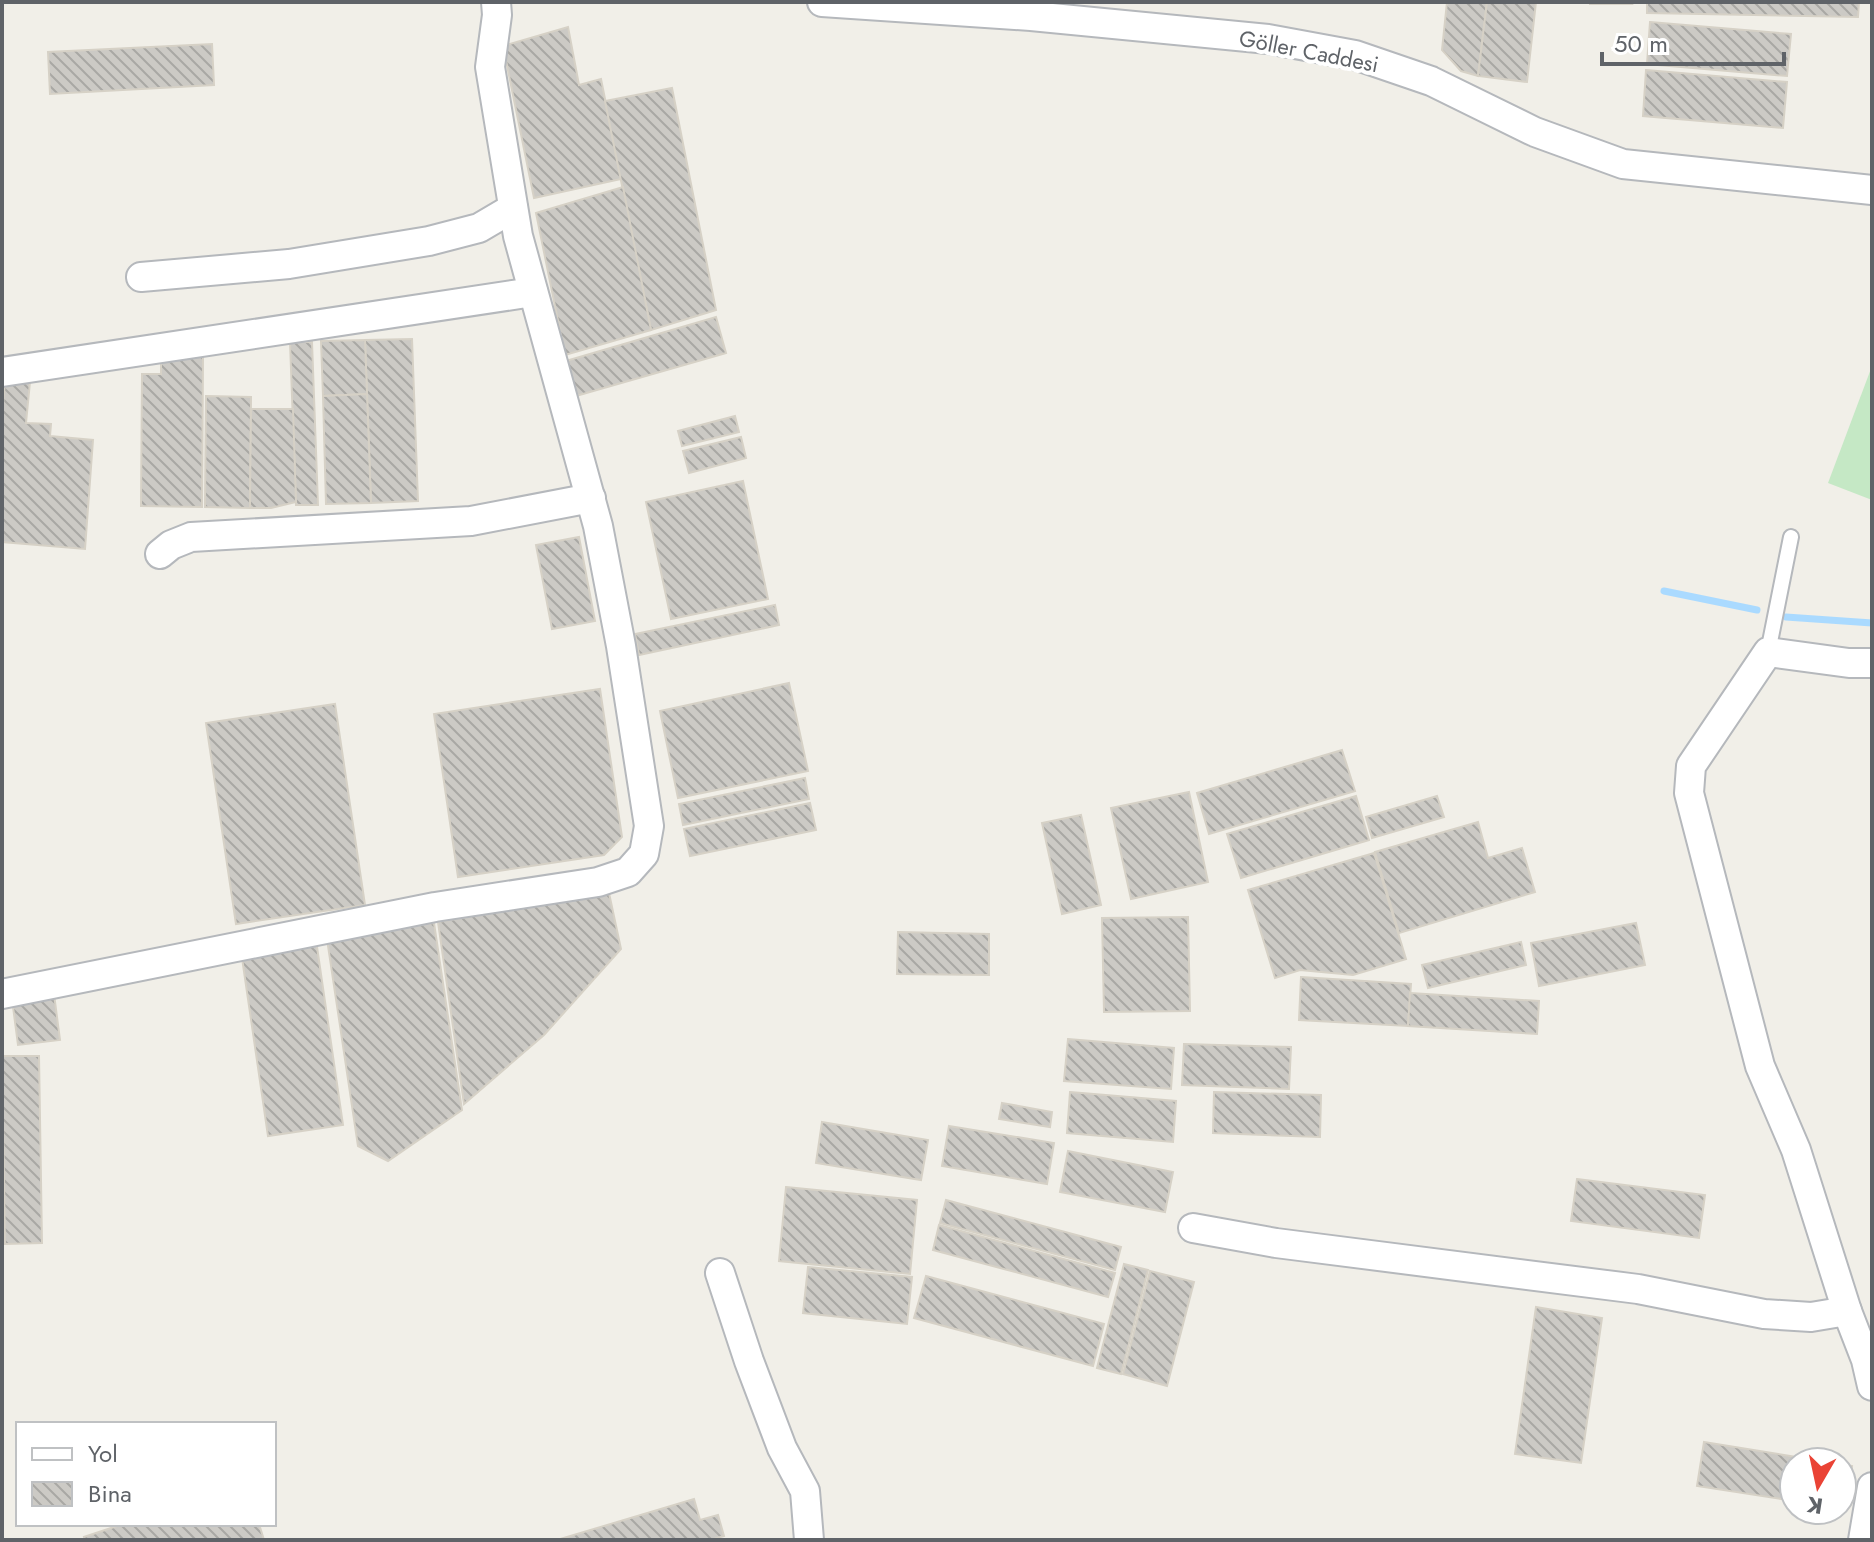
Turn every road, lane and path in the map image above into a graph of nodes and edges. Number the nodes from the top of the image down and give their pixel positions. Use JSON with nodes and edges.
{"nodes":[{"id":1,"x":496,"y":2,"type":"edge"},
{"id":2,"x":822,"y":2,"type":"edge"},
{"id":3,"x":1872,"y":190,"type":"edge"},
{"id":4,"x":513,"y":208,"type":"junction"},
{"id":5,"x":141,"y":277,"type":"dead end"},
{"id":6,"x":533,"y":292,"type":"junction"},
{"id":7,"x":2,"y":372,"type":"edge"},
{"id":8,"x":591,"y":498,"type":"junction"},
{"id":9,"x":1791,"y":537,"type":"dead end"},
{"id":10,"x":160,"y":554,"type":"dead end"},
{"id":11,"x":1768,"y":652,"type":"junction"},
{"id":12,"x":1872,"y":663,"type":"edge"},
{"id":13,"x":2,"y":994,"type":"edge"},
{"id":14,"x":1193,"y":1228,"type":"dead end"},
{"id":15,"x":720,"y":1273,"type":"dead end"},
{"id":16,"x":1847,"y":1311,"type":"junction"},
{"id":17,"x":1872,"y":1386,"type":"edge"},
{"id":18,"x":1872,"y":1487,"type":"edge"},
{"id":19,"x":809,"y":1540,"type":"edge"},
{"id":20,"x":1863,"y":1540,"type":"edge"}],
"edges":[{"from":1,"to":4,"type":"street"},
{"from":2,"to":3,"type":"street","name":"Göller Caddesi"},
{"from":4,"to":5,"type":"street"},
{"from":4,"to":6,"type":"street"},
{"from":6,"to":7,"type":"street"},
{"from":6,"to":8,"type":"street"},
{"from":8,"to":10,"type":"street"},
{"from":8,"to":13,"type":"street"},
{"from":9,"to":11,"type":"lane"},
{"from":11,"to":12,"type":"street"},
{"from":11,"to":16,"type":"street"},
{"from":14,"to":16,"type":"street"},
{"from":15,"to":19,"type":"street"},
{"from":16,"to":17,"type":"street"},
{"from":18,"to":20,"type":"street"}]}
